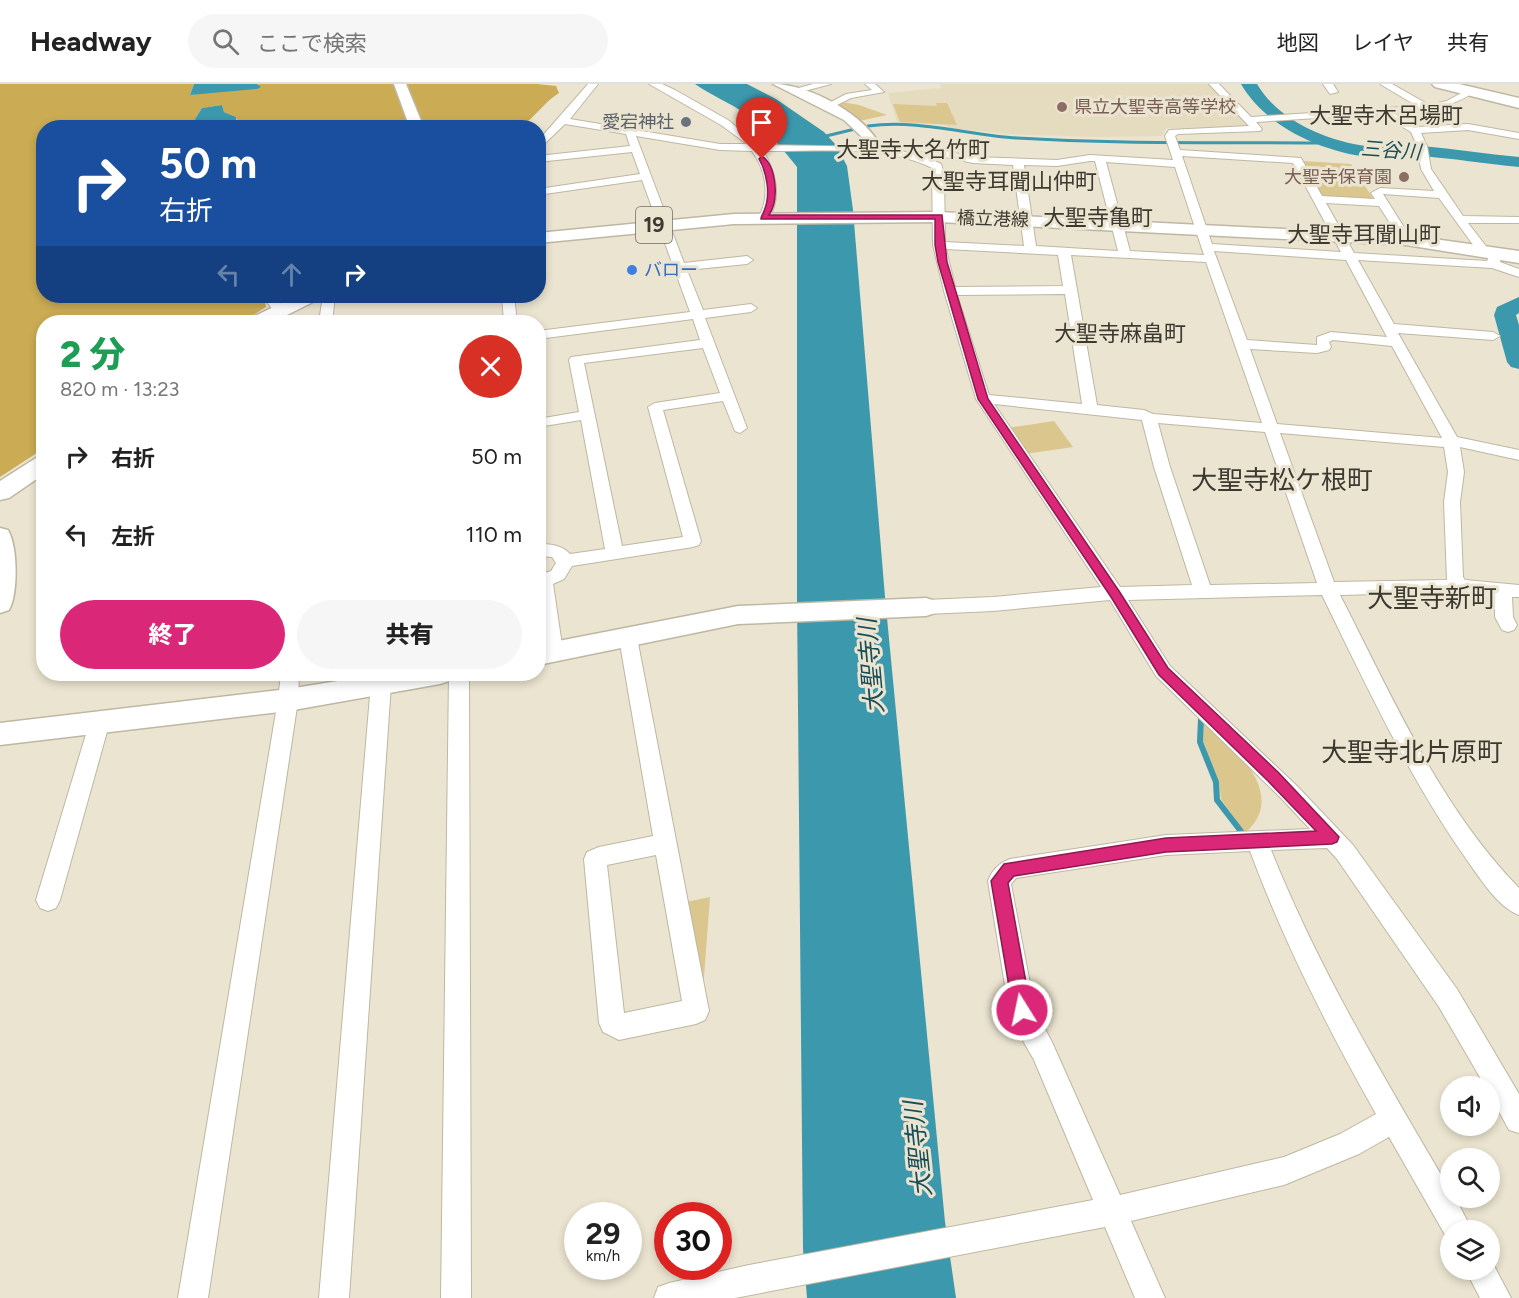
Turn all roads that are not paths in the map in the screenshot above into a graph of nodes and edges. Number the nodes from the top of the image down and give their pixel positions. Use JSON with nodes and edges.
{"nodes":[{"id":1,"x":400,"y":84,"type":"edge"},
{"id":2,"x":592,"y":84,"type":"edge"},
{"id":3,"x":654,"y":84,"type":"edge"},
{"id":4,"x":779,"y":84,"type":"edge"},
{"id":5,"x":826,"y":84,"type":"edge"},
{"id":6,"x":870,"y":84,"type":"edge"},
{"id":7,"x":1214,"y":84,"type":"edge"},
{"id":8,"x":1384,"y":84,"type":"edge"},
{"id":9,"x":1440,"y":84,"type":"edge"},
{"id":10,"x":793,"y":91,"type":"junction"},
{"id":11,"x":1470,"y":91,"type":"junction"},
{"id":12,"x":1519,"y":103,"type":"edge"},
{"id":13,"x":827,"y":106,"type":"junction"},
{"id":14,"x":1428,"y":108,"type":"junction"},
{"id":15,"x":1384,"y":112,"type":"junction"},
{"id":16,"x":414,"y":120,"type":"edge"},
{"id":17,"x":1249,"y":120,"type":"junction"},
{"id":18,"x":563,"y":121,"type":"junction"},
{"id":19,"x":1415,"y":130,"type":"junction"},
{"id":20,"x":704,"y":132,"type":"dead end"},
{"id":21,"x":630,"y":133,"type":"junction"},
{"id":22,"x":1519,"y":136,"type":"edge"},
{"id":23,"x":546,"y":139,"type":"edge"},
{"id":24,"x":664,"y":139,"type":"junction"},
{"id":25,"x":604,"y":140,"type":"junction"},
{"id":26,"x":760,"y":148,"type":"junction"},
{"id":27,"x":635,"y":149,"type":"junction"},
{"id":28,"x":868,"y":149,"type":"junction"},
{"id":29,"x":1174,"y":152,"type":"junction"},
{"id":30,"x":546,"y":157,"type":"edge"},
{"id":31,"x":915,"y":157,"type":"junction"},
{"id":32,"x":1100,"y":159,"type":"junction"},
{"id":33,"x":1018,"y":161,"type":"junction"},
{"id":34,"x":1179,"y":165,"type":"junction"},
{"id":35,"x":646,"y":176,"type":"junction"},
{"id":36,"x":546,"y":191,"type":"edge"},
{"id":37,"x":1442,"y":195,"type":"junction"},
{"id":38,"x":1317,"y":199,"type":"junction"},
{"id":39,"x":1383,"y":203,"type":"junction"},
{"id":40,"x":939,"y":217,"type":"junction"},
{"id":41,"x":767,"y":218,"type":"junction"},
{"id":42,"x":1461,"y":219,"type":"junction"},
{"id":43,"x":1519,"y":220,"type":"edge"},
{"id":44,"x":1028,"y":221,"type":"junction"},
{"id":45,"x":1117,"y":224,"type":"junction"},
{"id":46,"x":664,"y":225,"type":"junction"},
{"id":47,"x":1202,"y":228,"type":"junction"},
{"id":48,"x":1337,"y":236,"type":"junction"},
{"id":49,"x":546,"y":237,"type":"edge"},
{"id":50,"x":1406,"y":240,"type":"junction"},
{"id":51,"x":939,"y":245,"type":"junction"},
{"id":52,"x":1031,"y":250,"type":"junction"},
{"id":53,"x":1064,"y":252,"type":"junction"},
{"id":54,"x":1209,"y":253,"type":"junction"},
{"id":55,"x":1125,"y":255,"type":"junction"},
{"id":56,"x":1348,"y":256,"type":"junction"},
{"id":57,"x":1490,"y":256,"type":"junction"},
{"id":58,"x":1519,"y":257,"type":"edge"},
{"id":59,"x":747,"y":260,"type":"dead end"},
{"id":60,"x":680,"y":267,"type":"junction"},
{"id":61,"x":1519,"y":273,"type":"edge"},
{"id":62,"x":1069,"y":290,"type":"junction"},
{"id":63,"x":950,"y":291,"type":"junction"},
{"id":64,"x":274,"y":303,"type":"edge"},
{"id":65,"x":751,"y":308,"type":"dead end"},
{"id":66,"x":264,"y":315,"type":"edge"},
{"id":67,"x":698,"y":315,"type":"junction"},
{"id":68,"x":1389,"y":328,"type":"junction"},
{"id":69,"x":546,"y":334,"type":"edge"},
{"id":70,"x":1493,"y":336,"type":"dead end"},
{"id":71,"x":1396,"y":342,"type":"junction"},
{"id":72,"x":708,"y":343,"type":"junction"},
{"id":73,"x":1240,"y":344,"type":"junction"},
{"id":74,"x":729,"y":396,"type":"junction"},
{"id":75,"x":983,"y":399,"type":"junction"},
{"id":76,"x":1090,"y":409,"type":"junction"},
{"id":77,"x":587,"y":415,"type":"junction"},
{"id":78,"x":1149,"y":418,"type":"junction"},
{"id":79,"x":546,"y":422,"type":"edge"},
{"id":80,"x":740,"y":428,"type":"dead end"},
{"id":81,"x":1271,"y":428,"type":"junction"},
{"id":82,"x":1451,"y":442,"type":"junction"},
{"id":83,"x":1519,"y":455,"type":"edge"},
{"id":84,"x":36,"y":468,"type":"edge"},
{"id":85,"x":0,"y":492,"type":"edge"},
{"id":86,"x":0,"y":536,"type":"edge"},
{"id":87,"x":546,"y":548,"type":"edge"},
{"id":88,"x":615,"y":554,"type":"junction"},
{"id":89,"x":566,"y":561,"type":"junction"},
{"id":90,"x":546,"y":580,"type":"edge"},
{"id":91,"x":1459,"y":586,"type":"junction"},
{"id":92,"x":1328,"y":589,"type":"junction"},
{"id":93,"x":1203,"y":592,"type":"junction"},
{"id":94,"x":1115,"y":594,"type":"junction"},
{"id":95,"x":1508,"y":595,"type":"edge"},
{"id":96,"x":0,"y":603,"type":"edge"},
{"id":97,"x":926,"y":607,"type":"joint"},
{"id":98,"x":1508,"y":626,"type":"dead end"},
{"id":99,"x":628,"y":638,"type":"junction"},
{"id":100,"x":546,"y":654,"type":"edge"},
{"id":101,"x":399,"y":681,"type":"edge"},
{"id":102,"x":459,"y":681,"type":"edge"},
{"id":103,"x":381,"y":684,"type":"junction"},
{"id":104,"x":289,"y":687,"type":"edge"},
{"id":105,"x":100,"y":721,"type":"junction"},
{"id":106,"x":0,"y":734,"type":"edge"},
{"id":107,"x":1332,"y":837,"type":"junction"},
{"id":108,"x":1257,"y":842,"type":"junction"},
{"id":109,"x":666,"y":843,"type":"junction"},
{"id":110,"x":48,"y":900,"type":"dead end"},
{"id":111,"x":1519,"y":904,"type":"edge"},
{"id":112,"x":1392,"y":1120,"type":"junction"},
{"id":113,"x":1519,"y":1120,"type":"edge"},
{"id":114,"x":1112,"y":1211,"type":"junction"},
{"id":115,"x":1452,"y":1220,"type":"edge"},
{"id":116,"x":1486,"y":1280,"type":"edge"},
{"id":117,"x":193,"y":1298,"type":"edge"},
{"id":118,"x":334,"y":1298,"type":"edge"},
{"id":119,"x":456,"y":1298,"type":"edge"},
{"id":120,"x":669,"y":1298,"type":"edge"},
{"id":121,"x":1150,"y":1298,"type":"edge"},
{"id":122,"x":1496,"y":1298,"type":"edge"}],
"edges":[{"from":1,"to":16,"type":"street"},
{"from":2,"to":18,"type":"street"},
{"from":3,"to":26,"type":"street"},
{"from":4,"to":10,"type":"street"},
{"from":5,"to":10,"type":"street"},
{"from":6,"to":13,"type":"street"},
{"from":7,"to":17,"type":"street"},
{"from":8,"to":14,"type":"street"},
{"from":9,"to":11,"type":"highway"},
{"from":10,"to":13,"type":"street"},
{"from":11,"to":12,"type":"highway"},
{"from":11,"to":14,"type":"street"},
{"from":13,"to":28,"type":"street"},
{"from":14,"to":15,"type":"street"},
{"from":15,"to":17,"type":"street"},
{"from":15,"to":19,"type":"street"},
{"from":17,"to":29,"type":"street"},
{"from":18,"to":23,"type":"street"},
{"from":18,"to":25,"type":"street"},
{"from":19,"to":22,"type":"street"},
{"from":19,"to":37,"type":"street"},
{"from":20,"to":24,"type":"street"},
{"from":21,"to":24,"type":"street"},
{"from":21,"to":25,"type":"street"},
{"from":21,"to":27,"type":"street"},
{"from":24,"to":26,"type":"street"},
{"from":25,"to":27,"type":"street"},
{"from":25,"to":30,"type":"street"},
{"from":26,"to":28,"type":"street"},
{"from":26,"to":41,"type":"street"},
{"from":27,"to":35,"type":"street"},
{"from":28,"to":31,"type":"street"},
{"from":29,"to":34,"type":"street"},
{"from":29,"to":38,"type":"street"},
{"from":31,"to":33,"type":"street"},
{"from":31,"to":40,"type":"street"},
{"from":32,"to":33,"type":"street"},
{"from":32,"to":34,"type":"street"},
{"from":32,"to":45,"type":"street"},
{"from":33,"to":44,"type":"street"},
{"from":34,"to":47,"type":"street"},
{"from":35,"to":36,"type":"street"},
{"from":35,"to":46,"type":"street"},
{"from":37,"to":39,"type":"street"},
{"from":37,"to":42,"type":"street"},
{"from":38,"to":39,"type":"street"},
{"from":38,"to":48,"type":"street"},
{"from":39,"to":50,"type":"street"},
{"from":40,"to":41,"type":"main road","name":"橋立港線","number":"19"},
{"from":40,"to":44,"type":"main road","name":"橋立港線","number":"19"},
{"from":40,"to":51,"type":"street"},
{"from":41,"to":46,"type":"main road","name":"橋立港線","number":"19"},
{"from":42,"to":43,"type":"street"},
{"from":42,"to":57,"type":"street"},
{"from":44,"to":45,"type":"main road","name":"橋立港線","number":"19"},
{"from":44,"to":52,"type":"street"},
{"from":45,"to":47,"type":"main road","name":"橋立港線","number":"19"},
{"from":45,"to":55,"type":"street"},
{"from":46,"to":49,"type":"main road","name":"橋立港線","number":"19"},
{"from":46,"to":60,"type":"street"},
{"from":47,"to":48,"type":"main road","name":"橋立港線","number":"19"},
{"from":47,"to":54,"type":"street"},
{"from":48,"to":50,"type":"main road","name":"橋立港線","number":"19"},
{"from":48,"to":56,"type":"street"},
{"from":50,"to":57,"type":"main road","name":"橋立港線","number":"19"},
{"from":51,"to":52,"type":"street"},
{"from":51,"to":63,"type":"street"},
{"from":52,"to":53,"type":"street"},
{"from":53,"to":55,"type":"street"},
{"from":53,"to":62,"type":"street"},
{"from":54,"to":55,"type":"street"},
{"from":54,"to":56,"type":"street"},
{"from":54,"to":73,"type":"street"},
{"from":56,"to":57,"type":"street"},
{"from":56,"to":68,"type":"street"},
{"from":57,"to":58,"type":"main road","name":"橋立港線","number":"19"},
{"from":57,"to":61,"type":"street"},
{"from":59,"to":60,"type":"street"},
{"from":60,"to":67,"type":"street"},
{"from":62,"to":63,"type":"street"},
{"from":62,"to":76,"type":"street"},
{"from":63,"to":75,"type":"street"},
{"from":64,"to":66,"type":"main road"},
{"from":65,"to":67,"type":"street"},
{"from":67,"to":69,"type":"street"},
{"from":67,"to":72,"type":"street"},
{"from":68,"to":70,"type":"street"},
{"from":68,"to":71,"type":"street"},
{"from":71,"to":73,"type":"street"},
{"from":71,"to":82,"type":"street"},
{"from":72,"to":74,"type":"street"},
{"from":72,"to":77,"type":"street"},
{"from":73,"to":81,"type":"street"},
{"from":74,"to":80,"type":"street"},
{"from":74,"to":88,"type":"street"},
{"from":75,"to":76,"type":"street"},
{"from":75,"to":94,"type":"street"},
{"from":76,"to":78,"type":"street"},
{"from":77,"to":79,"type":"street"},
{"from":77,"to":88,"type":"street"},
{"from":78,"to":81,"type":"street"},
{"from":78,"to":93,"type":"street"},
{"from":81,"to":82,"type":"street"},
{"from":81,"to":92,"type":"street"},
{"from":82,"to":83,"type":"street"},
{"from":82,"to":91,"type":"street"},
{"from":84,"to":85,"type":"main road"},
{"from":86,"to":96,"type":"street"},
{"from":87,"to":89,"type":"street"},
{"from":88,"to":89,"type":"street"},
{"from":89,"to":90,"type":"street"},
{"from":91,"to":92,"type":"street"},
{"from":91,"to":95,"type":"street"},
{"from":92,"to":93,"type":"street"},
{"from":92,"to":111,"type":"street"},
{"from":93,"to":94,"type":"street"},
{"from":94,"to":97,"type":"street"},
{"from":94,"to":107,"type":"street"},
{"from":95,"to":98,"type":"street"},
{"from":97,"to":99,"type":"street"},
{"from":99,"to":100,"type":"street"},
{"from":99,"to":109,"type":"street"},
{"from":101,"to":103,"type":"street"},
{"from":102,"to":119,"type":"street"},
{"from":103,"to":104,"type":"street"},
{"from":103,"to":118,"type":"street"},
{"from":104,"to":105,"type":"street"},
{"from":104,"to":117,"type":"street"},
{"from":105,"to":106,"type":"street"},
{"from":105,"to":110,"type":"street"},
{"from":107,"to":108,"type":"street"},
{"from":107,"to":113,"type":"street"},
{"from":108,"to":112,"type":"street"},
{"from":108,"to":114,"type":"street"},
{"from":109,"to":109,"type":"street"},
{"from":112,"to":114,"type":"street"},
{"from":112,"to":115,"type":"street"},
{"from":114,"to":120,"type":"street"},
{"from":114,"to":121,"type":"street"},
{"from":116,"to":122,"type":"street"}]}
